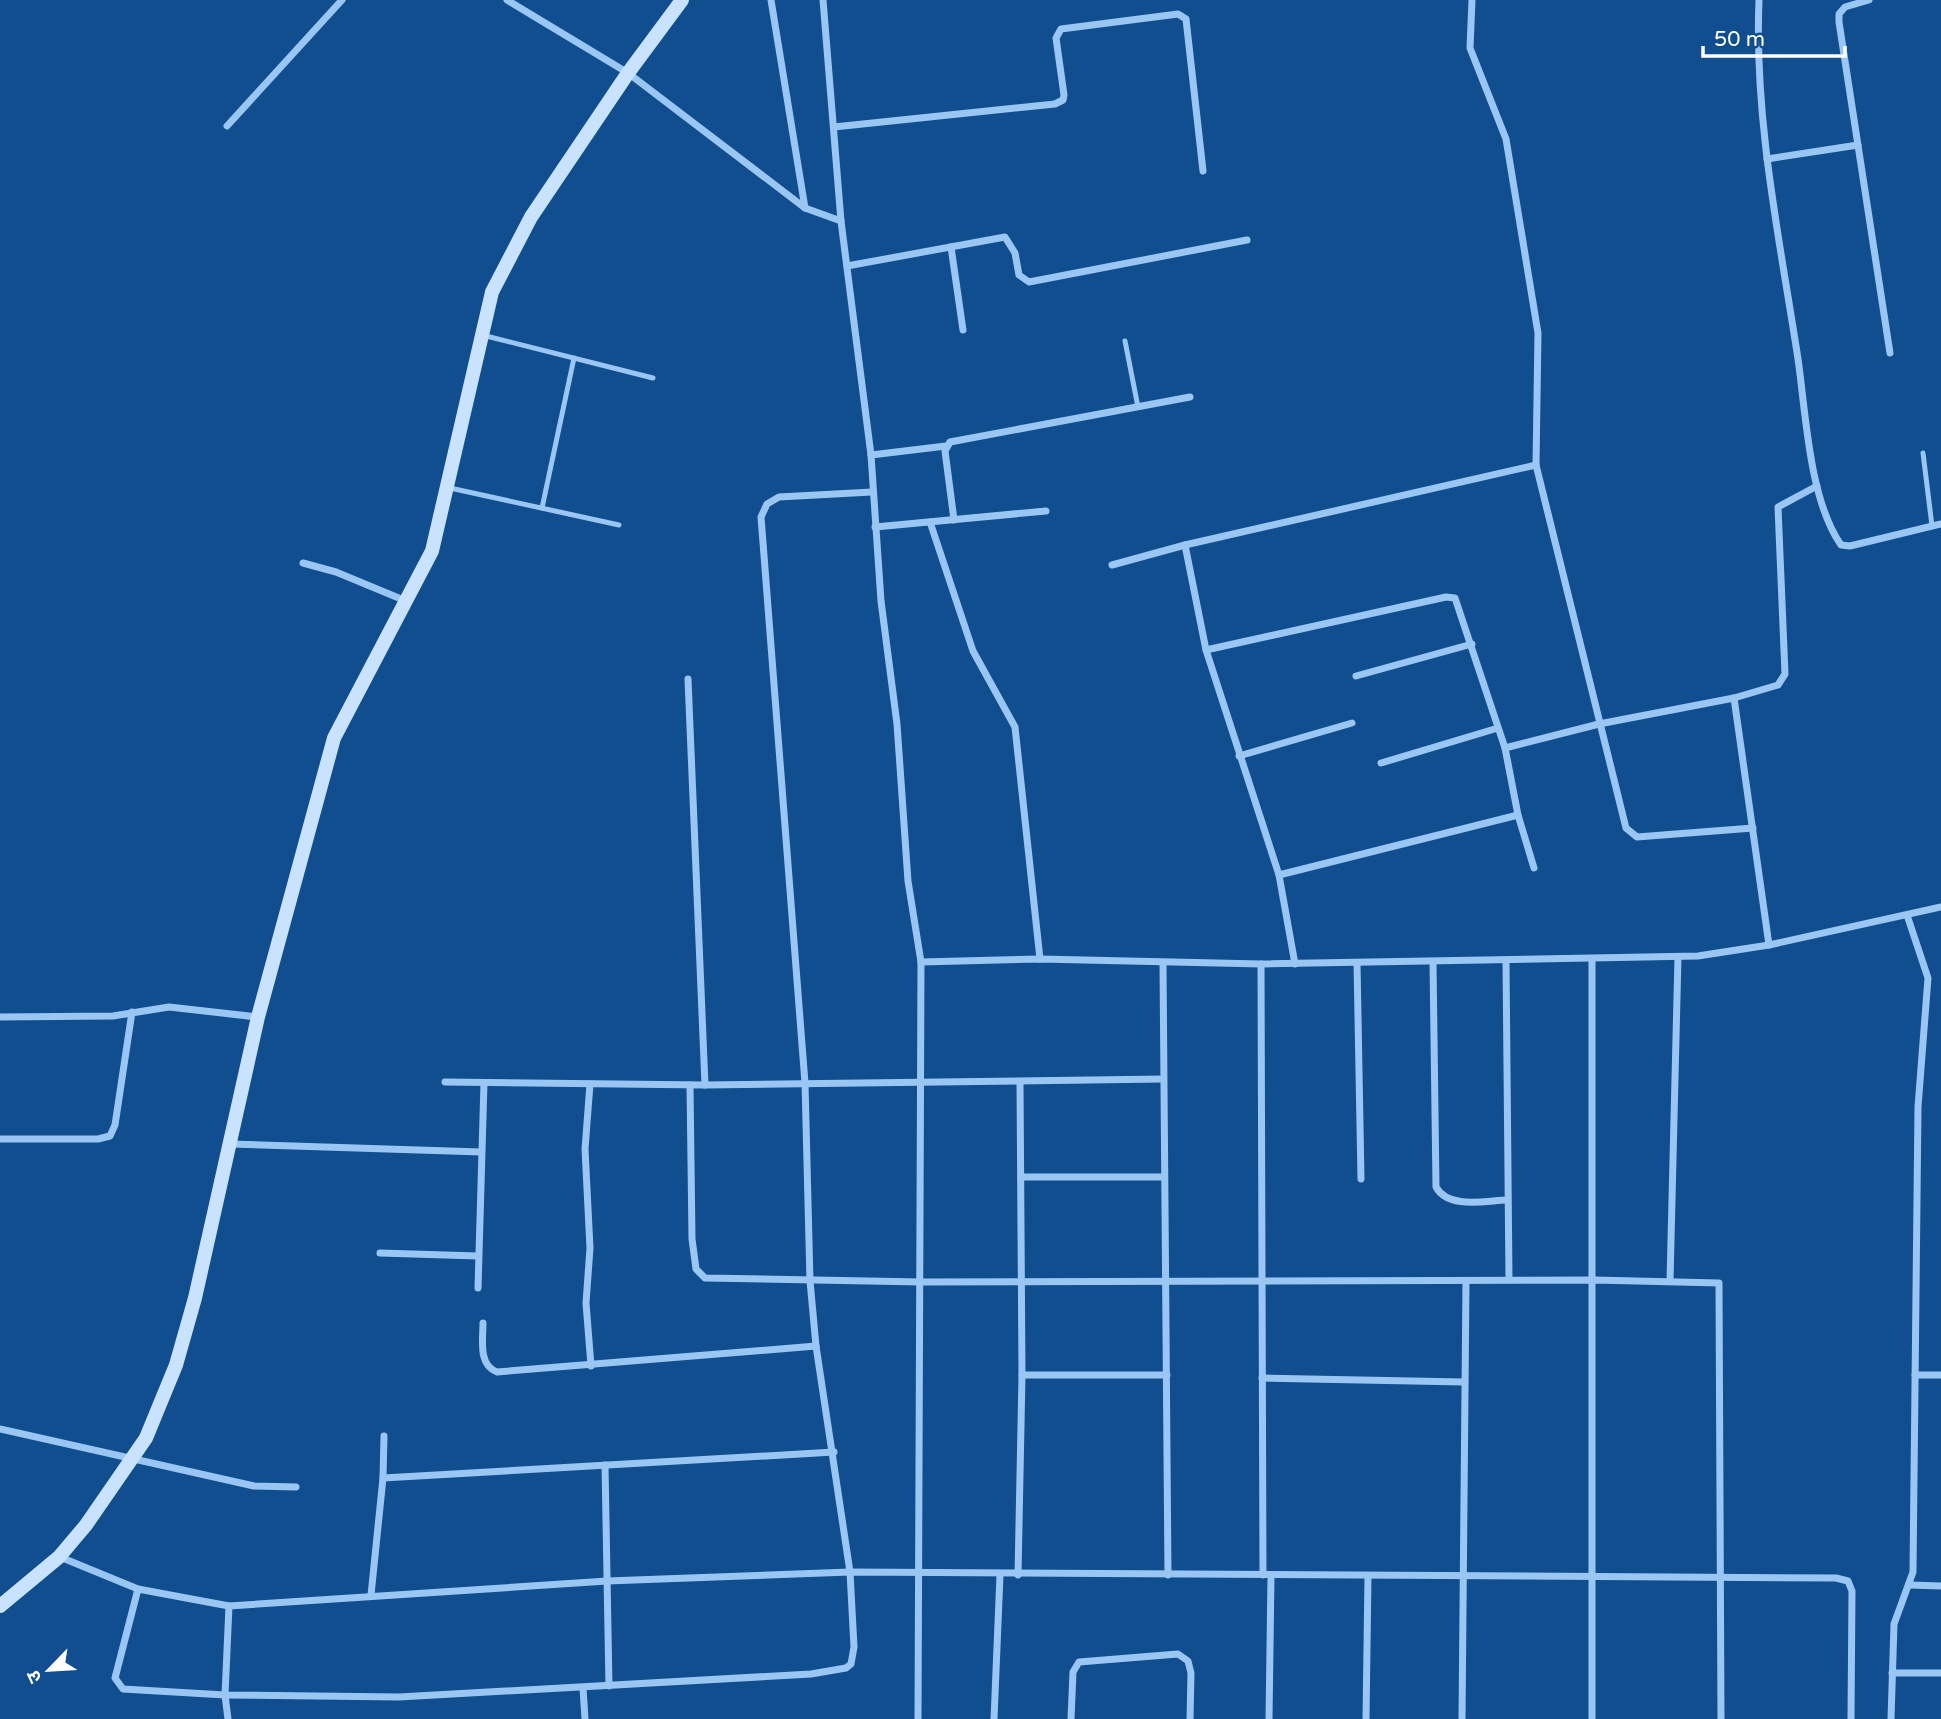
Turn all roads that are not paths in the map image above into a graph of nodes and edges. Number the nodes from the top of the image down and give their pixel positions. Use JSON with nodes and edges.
{"nodes":[{"id":1,"x":342,"y":0,"type":"edge"},
{"id":2,"x":507,"y":0,"type":"edge"},
{"id":3,"x":771,"y":0,"type":"edge"},
{"id":4,"x":823,"y":0,"type":"edge"},
{"id":5,"x":1472,"y":0,"type":"edge"},
{"id":6,"x":1759,"y":0,"type":"edge"},
{"id":7,"x":1869,"y":0,"type":"edge"},
{"id":8,"x":680,"y":1,"type":"edge"},
{"id":9,"x":628,"y":74,"type":"junction"},
{"id":10,"x":227,"y":126,"type":"dead end"},
{"id":11,"x":834,"y":127,"type":"junction"},
{"id":12,"x":1858,"y":145,"type":"junction"},
{"id":13,"x":1767,"y":159,"type":"junction"},
{"id":14,"x":1203,"y":171,"type":"dead end"},
{"id":15,"x":805,"y":208,"type":"junction"},
{"id":16,"x":841,"y":221,"type":"junction"},
{"id":17,"x":1247,"y":240,"type":"dead end"},
{"id":18,"x":951,"y":247,"type":"junction"},
{"id":19,"x":847,"y":266,"type":"junction"},
{"id":20,"x":963,"y":330,"type":"dead end"},
{"id":21,"x":482,"y":335,"type":"junction"},
{"id":22,"x":1125,"y":341,"type":"dead end"},
{"id":23,"x":1890,"y":353,"type":"dead end"},
{"id":24,"x":574,"y":358,"type":"junction"},
{"id":25,"x":653,"y":378,"type":"dead end"},
{"id":26,"x":1190,"y":397,"type":"dead end"},
{"id":27,"x":1138,"y":407,"type":"junction"},
{"id":28,"x":946,"y":446,"type":"junction"},
{"id":29,"x":1923,"y":453,"type":"dead end"},
{"id":30,"x":871,"y":455,"type":"junction"},
{"id":31,"x":1536,"y":465,"type":"junction"},
{"id":32,"x":1817,"y":486,"type":"junction"},
{"id":33,"x":447,"y":488,"type":"junction"},
{"id":34,"x":872,"y":492,"type":"junction"},
{"id":35,"x":542,"y":508,"type":"junction"},
{"id":36,"x":1046,"y":511,"type":"dead end"},
{"id":37,"x":954,"y":520,"type":"junction"},
{"id":38,"x":930,"y":522,"type":"junction"},
{"id":39,"x":1941,"y":524,"type":"edge"},
{"id":40,"x":619,"y":526,"type":"dead end"},
{"id":41,"x":1932,"y":526,"type":"junction"},
{"id":42,"x":875,"y":527,"type":"junction"},
{"id":43,"x":1185,"y":545,"type":"junction"},
{"id":44,"x":303,"y":563,"type":"dead end"},
{"id":45,"x":1112,"y":565,"type":"dead end"},
{"id":46,"x":406,"y":601,"type":"junction"},
{"id":47,"x":1472,"y":644,"type":"junction"},
{"id":48,"x":1206,"y":650,"type":"junction"},
{"id":49,"x":1356,"y":676,"type":"dead end"},
{"id":50,"x":688,"y":679,"type":"dead end"},
{"id":51,"x":1734,"y":698,"type":"junction"},
{"id":52,"x":1352,"y":723,"type":"dead end"},
{"id":53,"x":1599,"y":724,"type":"junction"},
{"id":54,"x":1498,"y":728,"type":"junction"},
{"id":55,"x":1505,"y":748,"type":"junction"},
{"id":56,"x":1240,"y":757,"type":"junction"},
{"id":57,"x":1381,"y":763,"type":"dead end"},
{"id":58,"x":1518,"y":815,"type":"junction"},
{"id":59,"x":1753,"y":828,"type":"junction"},
{"id":60,"x":1534,"y":868,"type":"dead end"},
{"id":61,"x":1279,"y":875,"type":"junction"},
{"id":62,"x":1941,"y":907,"type":"edge"},
{"id":63,"x":1907,"y":915,"type":"junction"},
{"id":64,"x":1769,"y":945,"type":"junction"},
{"id":65,"x":1678,"y":957,"type":"junction"},
{"id":66,"x":1040,"y":959,"type":"junction"},
{"id":67,"x":1592,"y":959,"type":"junction"},
{"id":68,"x":1506,"y":961,"type":"junction"},
{"id":69,"x":921,"y":962,"type":"junction"},
{"id":70,"x":1433,"y":962,"type":"junction"},
{"id":71,"x":1163,"y":963,"type":"junction"},
{"id":72,"x":1357,"y":963,"type":"junction"},
{"id":73,"x":1261,"y":964,"type":"junction"},
{"id":74,"x":1295,"y":964,"type":"junction"},
{"id":75,"x":132,"y":1012,"type":"junction"},
{"id":76,"x":0,"y":1017,"type":"edge"},
{"id":77,"x":258,"y":1017,"type":"junction"},
{"id":78,"x":1163,"y":1079,"type":"junction"},
{"id":79,"x":922,"y":1081,"type":"junction"},
{"id":80,"x":445,"y":1082,"type":"dead end"},
{"id":81,"x":1020,"y":1082,"type":"junction"},
{"id":82,"x":484,"y":1083,"type":"junction"},
{"id":83,"x":805,"y":1083,"type":"junction"},
{"id":84,"x":590,"y":1084,"type":"junction"},
{"id":85,"x":690,"y":1085,"type":"junction"},
{"id":86,"x":705,"y":1085,"type":"junction"},
{"id":87,"x":0,"y":1139,"type":"edge"},
{"id":88,"x":230,"y":1144,"type":"junction"},
{"id":89,"x":481,"y":1152,"type":"junction"},
{"id":90,"x":1021,"y":1177,"type":"junction"},
{"id":91,"x":1164,"y":1177,"type":"junction"},
{"id":92,"x":1361,"y":1179,"type":"dead end"},
{"id":93,"x":1506,"y":1200,"type":"junction"},
{"id":94,"x":380,"y":1253,"type":"dead end"},
{"id":95,"x":478,"y":1256,"type":"junction"},
{"id":96,"x":1466,"y":1280,"type":"junction"},
{"id":97,"x":1509,"y":1280,"type":"junction"},
{"id":98,"x":1594,"y":1280,"type":"junction"},
{"id":99,"x":810,"y":1281,"type":"junction"},
{"id":100,"x":1165,"y":1281,"type":"junction"},
{"id":101,"x":1261,"y":1281,"type":"junction"},
{"id":102,"x":1670,"y":1281,"type":"junction"},
{"id":103,"x":921,"y":1282,"type":"junction"},
{"id":104,"x":1019,"y":1282,"type":"junction"},
{"id":105,"x":478,"y":1287,"type":"dead end"},
{"id":106,"x":482,"y":1323,"type":"dead end"},
{"id":107,"x":816,"y":1346,"type":"junction"},
{"id":108,"x":591,"y":1366,"type":"junction"},
{"id":109,"x":1021,"y":1375,"type":"junction"},
{"id":110,"x":1915,"y":1375,"type":"junction"},
{"id":111,"x":1941,"y":1375,"type":"edge"},
{"id":112,"x":1167,"y":1376,"type":"junction"},
{"id":113,"x":1262,"y":1378,"type":"junction"},
{"id":114,"x":1464,"y":1381,"type":"junction"},
{"id":115,"x":0,"y":1429,"type":"edge"},
{"id":116,"x":384,"y":1436,"type":"dead end"},
{"id":117,"x":834,"y":1452,"type":"junction"},
{"id":118,"x":133,"y":1460,"type":"junction"},
{"id":119,"x":605,"y":1465,"type":"junction"},
{"id":120,"x":383,"y":1478,"type":"junction"},
{"id":121,"x":296,"y":1487,"type":"dead end"},
{"id":122,"x":59,"y":1557,"type":"junction"},
{"id":123,"x":850,"y":1572,"type":"junction"},
{"id":124,"x":920,"y":1575,"type":"junction"},
{"id":125,"x":1000,"y":1575,"type":"junction"},
{"id":126,"x":1018,"y":1575,"type":"junction"},
{"id":127,"x":1168,"y":1575,"type":"junction"},
{"id":128,"x":1267,"y":1576,"type":"junction"},
{"id":129,"x":1368,"y":1576,"type":"junction"},
{"id":130,"x":1463,"y":1576,"type":"junction"},
{"id":131,"x":1592,"y":1576,"type":"junction"},
{"id":132,"x":1721,"y":1577,"type":"junction"},
{"id":133,"x":607,"y":1581,"type":"junction"},
{"id":134,"x":1910,"y":1585,"type":"junction"},
{"id":135,"x":1941,"y":1586,"type":"edge"},
{"id":136,"x":138,"y":1589,"type":"junction"},
{"id":137,"x":371,"y":1595,"type":"junction"},
{"id":138,"x":0,"y":1606,"type":"edge"},
{"id":139,"x":229,"y":1606,"type":"junction"},
{"id":140,"x":1892,"y":1672,"type":"junction"},
{"id":141,"x":1941,"y":1674,"type":"edge"},
{"id":142,"x":609,"y":1686,"type":"junction"},
{"id":143,"x":583,"y":1688,"type":"junction"},
{"id":144,"x":225,"y":1695,"type":"junction"},
{"id":145,"x":228,"y":1719,"type":"edge"},
{"id":146,"x":585,"y":1719,"type":"edge"},
{"id":147,"x":918,"y":1719,"type":"edge"},
{"id":148,"x":994,"y":1719,"type":"edge"},
{"id":149,"x":1071,"y":1719,"type":"edge"},
{"id":150,"x":1189,"y":1719,"type":"edge"},
{"id":151,"x":1269,"y":1719,"type":"edge"},
{"id":152,"x":1366,"y":1719,"type":"edge"},
{"id":153,"x":1462,"y":1719,"type":"edge"},
{"id":154,"x":1592,"y":1719,"type":"edge"},
{"id":155,"x":1721,"y":1719,"type":"edge"},
{"id":156,"x":1851,"y":1719,"type":"edge"},
{"id":157,"x":1892,"y":1719,"type":"edge"}],
"edges":[{"from":1,"to":10,"type":"street"},
{"from":2,"to":9,"type":"street"},
{"from":3,"to":15,"type":"street"},
{"from":4,"to":11,"type":"street"},
{"from":5,"to":31,"type":"street"},
{"from":6,"to":13,"type":"street"},
{"from":7,"to":12,"type":"street"},
{"from":8,"to":9,"type":"street"},
{"from":9,"to":15,"type":"street"},
{"from":9,"to":21,"type":"street"},
{"from":11,"to":14,"type":"street"},
{"from":11,"to":16,"type":"street"},
{"from":12,"to":13,"type":"street"},
{"from":12,"to":23,"type":"street"},
{"from":13,"to":32,"type":"street"},
{"from":15,"to":16,"type":"street"},
{"from":16,"to":19,"type":"street"},
{"from":17,"to":18,"type":"street"},
{"from":18,"to":19,"type":"street"},
{"from":18,"to":20,"type":"street"},
{"from":19,"to":30,"type":"street"},
{"from":21,"to":24,"type":"lane"},
{"from":21,"to":33,"type":"street"},
{"from":22,"to":27,"type":"lane"},
{"from":24,"to":25,"type":"lane"},
{"from":24,"to":35,"type":"lane"},
{"from":26,"to":27,"type":"street"},
{"from":27,"to":28,"type":"street"},
{"from":28,"to":30,"type":"street"},
{"from":28,"to":37,"type":"street"},
{"from":29,"to":41,"type":"lane"},
{"from":30,"to":34,"type":"street"},
{"from":31,"to":43,"type":"street"},
{"from":31,"to":53,"type":"street"},
{"from":32,"to":41,"type":"street"},
{"from":32,"to":51,"type":"street"},
{"from":33,"to":35,"type":"lane"},
{"from":33,"to":46,"type":"street"},
{"from":34,"to":42,"type":"street"},
{"from":34,"to":83,"type":"street"},
{"from":35,"to":40,"type":"lane"},
{"from":36,"to":37,"type":"street"},
{"from":37,"to":38,"type":"street"},
{"from":38,"to":42,"type":"street"},
{"from":38,"to":66,"type":"street"},
{"from":39,"to":41,"type":"street"},
{"from":42,"to":69,"type":"street"},
{"from":43,"to":45,"type":"street"},
{"from":43,"to":48,"type":"street"},
{"from":44,"to":46,"type":"street"},
{"from":46,"to":77,"type":"street"},
{"from":47,"to":48,"type":"street"},
{"from":47,"to":49,"type":"street"},
{"from":47,"to":54,"type":"street"},
{"from":48,"to":56,"type":"street"},
{"from":50,"to":86,"type":"street"},
{"from":51,"to":53,"type":"street"},
{"from":51,"to":59,"type":"street"},
{"from":52,"to":56,"type":"street"},
{"from":53,"to":55,"type":"street"},
{"from":53,"to":59,"type":"street"},
{"from":54,"to":55,"type":"street"},
{"from":54,"to":57,"type":"street"},
{"from":55,"to":58,"type":"street"},
{"from":56,"to":61,"type":"street"},
{"from":58,"to":60,"type":"street"},
{"from":58,"to":61,"type":"street"},
{"from":59,"to":64,"type":"street"},
{"from":61,"to":74,"type":"street"},
{"from":62,"to":63,"type":"street"},
{"from":63,"to":64,"type":"street"},
{"from":63,"to":110,"type":"street"},
{"from":64,"to":65,"type":"street"},
{"from":65,"to":67,"type":"street"},
{"from":65,"to":102,"type":"street"},
{"from":66,"to":69,"type":"street"},
{"from":66,"to":71,"type":"street"},
{"from":67,"to":68,"type":"street"},
{"from":67,"to":98,"type":"street"},
{"from":68,"to":70,"type":"street"},
{"from":68,"to":93,"type":"street"},
{"from":69,"to":79,"type":"street"},
{"from":70,"to":72,"type":"street"},
{"from":70,"to":93,"type":"street"},
{"from":71,"to":73,"type":"street"},
{"from":71,"to":78,"type":"street"},
{"from":72,"to":74,"type":"street"},
{"from":72,"to":92,"type":"street"},
{"from":73,"to":74,"type":"street"},
{"from":73,"to":101,"type":"street"},
{"from":75,"to":76,"type":"street"},
{"from":75,"to":77,"type":"street"},
{"from":75,"to":87,"type":"street"},
{"from":77,"to":88,"type":"street"},
{"from":78,"to":81,"type":"street"},
{"from":78,"to":91,"type":"street"},
{"from":79,"to":81,"type":"street"},
{"from":79,"to":83,"type":"street"},
{"from":79,"to":103,"type":"street"},
{"from":80,"to":82,"type":"street"},
{"from":81,"to":90,"type":"street"},
{"from":82,"to":84,"type":"street"},
{"from":82,"to":89,"type":"street"},
{"from":83,"to":86,"type":"street"},
{"from":83,"to":99,"type":"street"},
{"from":84,"to":85,"type":"street"},
{"from":84,"to":108,"type":"street"},
{"from":85,"to":86,"type":"street"},
{"from":85,"to":99,"type":"street"},
{"from":88,"to":89,"type":"street"},
{"from":88,"to":118,"type":"street"},
{"from":89,"to":95,"type":"street"},
{"from":90,"to":91,"type":"street"},
{"from":90,"to":104,"type":"street"},
{"from":91,"to":100,"type":"street"},
{"from":93,"to":97,"type":"street"},
{"from":94,"to":95,"type":"street"},
{"from":95,"to":105,"type":"street"},
{"from":96,"to":97,"type":"street"},
{"from":96,"to":101,"type":"street"},
{"from":96,"to":114,"type":"street"},
{"from":97,"to":98,"type":"street"},
{"from":98,"to":102,"type":"street"},
{"from":98,"to":131,"type":"street"},
{"from":99,"to":103,"type":"street"},
{"from":99,"to":107,"type":"street"},
{"from":100,"to":101,"type":"street"},
{"from":100,"to":104,"type":"street"},
{"from":100,"to":112,"type":"street"},
{"from":101,"to":113,"type":"street"},
{"from":102,"to":132,"type":"street"},
{"from":103,"to":104,"type":"street"},
{"from":103,"to":124,"type":"street"},
{"from":104,"to":109,"type":"street"},
{"from":106,"to":108,"type":"street"},
{"from":107,"to":108,"type":"street"},
{"from":107,"to":117,"type":"street"},
{"from":109,"to":112,"type":"street"},
{"from":109,"to":126,"type":"street"},
{"from":110,"to":111,"type":"street"},
{"from":110,"to":134,"type":"street"},
{"from":112,"to":127,"type":"street"},
{"from":113,"to":114,"type":"street"},
{"from":113,"to":128,"type":"street"},
{"from":114,"to":130,"type":"street"},
{"from":115,"to":118,"type":"street"},
{"from":116,"to":120,"type":"street"},
{"from":117,"to":119,"type":"street"},
{"from":117,"to":123,"type":"street"},
{"from":118,"to":121,"type":"street"},
{"from":118,"to":122,"type":"street"},
{"from":119,"to":120,"type":"street"},
{"from":119,"to":133,"type":"street"},
{"from":120,"to":137,"type":"street"},
{"from":122,"to":136,"type":"street"},
{"from":122,"to":138,"type":"street"},
{"from":123,"to":124,"type":"street"},
{"from":123,"to":133,"type":"street"},
{"from":123,"to":142,"type":"street"},
{"from":124,"to":125,"type":"street"},
{"from":124,"to":147,"type":"street"},
{"from":125,"to":126,"type":"street"},
{"from":125,"to":148,"type":"street"},
{"from":126,"to":127,"type":"street"},
{"from":127,"to":128,"type":"street"},
{"from":128,"to":129,"type":"street"},
{"from":128,"to":151,"type":"street"},
{"from":129,"to":130,"type":"street"},
{"from":129,"to":152,"type":"street"},
{"from":130,"to":131,"type":"street"},
{"from":130,"to":153,"type":"street"},
{"from":131,"to":132,"type":"street"},
{"from":131,"to":154,"type":"street"},
{"from":132,"to":155,"type":"street"},
{"from":132,"to":156,"type":"street"},
{"from":133,"to":137,"type":"street"},
{"from":133,"to":142,"type":"street"},
{"from":134,"to":135,"type":"street"},
{"from":134,"to":140,"type":"street"},
{"from":136,"to":139,"type":"street"},
{"from":136,"to":144,"type":"street"},
{"from":137,"to":139,"type":"street"},
{"from":139,"to":144,"type":"street"},
{"from":140,"to":141,"type":"street"},
{"from":140,"to":157,"type":"street"},
{"from":142,"to":143,"type":"street"},
{"from":143,"to":144,"type":"street"},
{"from":143,"to":146,"type":"street"},
{"from":144,"to":145,"type":"street"},
{"from":149,"to":150,"type":"street"}]}
